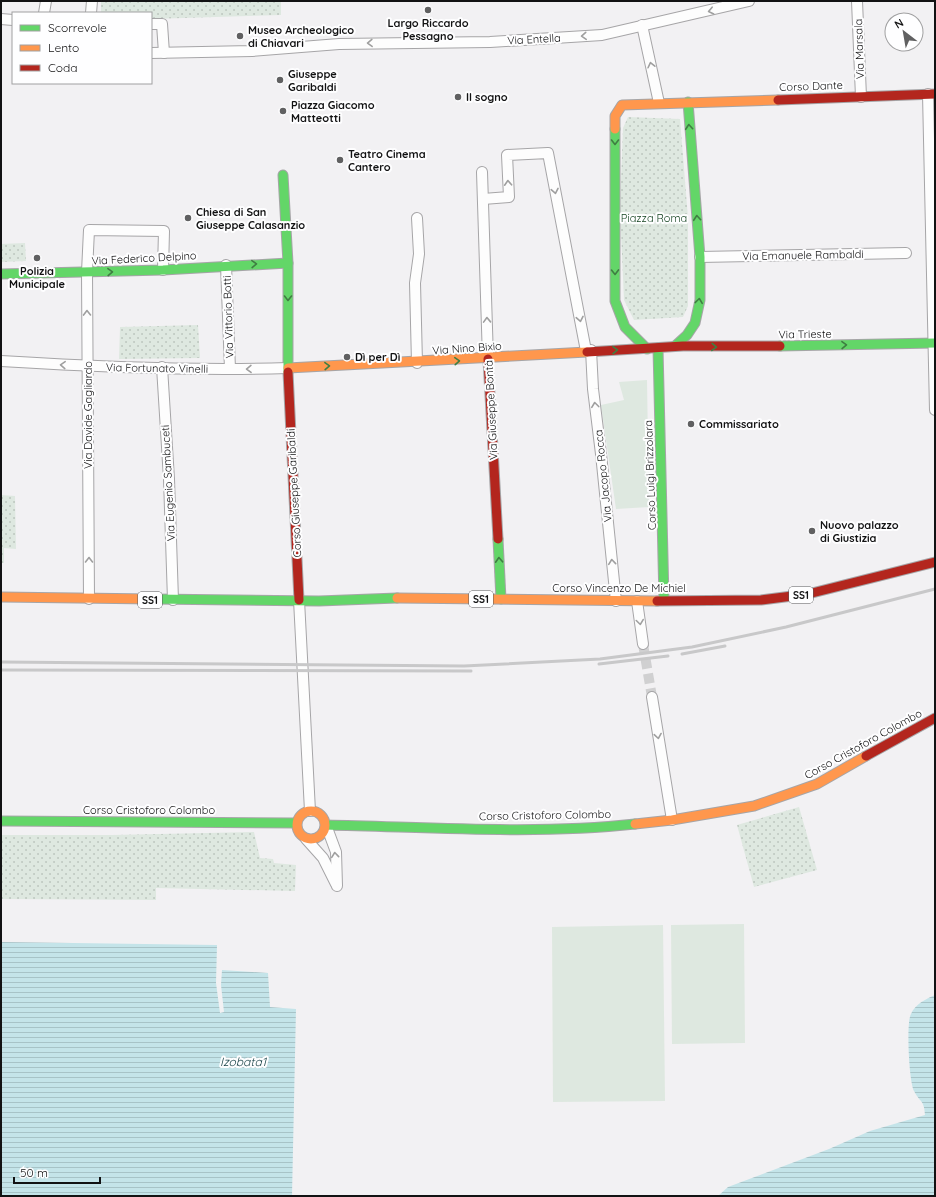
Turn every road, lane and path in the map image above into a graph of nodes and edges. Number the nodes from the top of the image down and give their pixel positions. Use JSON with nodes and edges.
{"nodes":[{"id":1,"x":46,"y":1,"type":"edge"},
{"id":2,"x":92,"y":1,"type":"edge"},
{"id":3,"x":749,"y":1,"type":"edge"},
{"id":4,"x":857,"y":1,"type":"edge"},
{"id":5,"x":44,"y":12,"type":"edge"},
{"id":6,"x":91,"y":12,"type":"edge"},
{"id":7,"x":1,"y":19,"type":"edge"},
{"id":8,"x":12,"y":20,"type":"edge"},
{"id":9,"x":152,"y":24,"type":"edge"},
{"id":10,"x":642,"y":25,"type":"junction"},
{"id":11,"x":152,"y":53,"type":"edge"},
{"id":12,"x":164,"y":53,"type":"junction"},
{"id":13,"x":932,"y":94,"type":"edge"},
{"id":14,"x":861,"y":97,"type":"junction"},
{"id":15,"x":688,"y":102,"type":"junction"},
{"id":16,"x":659,"y":103,"type":"junction"},
{"id":17,"x":482,"y":172,"type":"dead end"},
{"id":18,"x":284,"y":175,"type":"dead end"},
{"id":19,"x":483,"y":199,"type":"junction"},
{"id":20,"x":417,"y":218,"type":"dead end"},
{"id":21,"x":933,"y":252,"type":"edge"},
{"id":22,"x":906,"y":253,"type":"dead end"},
{"id":23,"x":700,"y":257,"type":"junction"},
{"id":24,"x":288,"y":263,"type":"junction"},
{"id":25,"x":226,"y":265,"type":"junction"},
{"id":26,"x":163,"y":270,"type":"junction"},
{"id":27,"x":87,"y":272,"type":"junction"},
{"id":28,"x":1,"y":274,"type":"edge"},
{"id":29,"x":934,"y":343,"type":"edge"},
{"id":30,"x":675,"y":346,"type":"junction"},
{"id":31,"x":658,"y":348,"type":"junction"},
{"id":32,"x":646,"y":349,"type":"junction"},
{"id":33,"x":589,"y":351,"type":"junction"},
{"id":34,"x":488,"y":359,"type":"junction"},
{"id":35,"x":1,"y":361,"type":"edge"},
{"id":36,"x":417,"y":363,"type":"junction"},
{"id":37,"x":88,"y":366,"type":"junction"},
{"id":38,"x":162,"y":367,"type":"junction"},
{"id":39,"x":288,"y":368,"type":"junction"},
{"id":40,"x":230,"y":370,"type":"junction"},
{"id":41,"x":935,"y":410,"type":"edge"},
{"id":42,"x":935,"y":562,"type":"edge"},
{"id":43,"x":1,"y":597,"type":"edge"},
{"id":44,"x":89,"y":599,"type":"junction"},
{"id":45,"x":501,"y":599,"type":"junction"},
{"id":46,"x":173,"y":600,"type":"junction"},
{"id":47,"x":299,"y":600,"type":"junction"},
{"id":48,"x":664,"y":600,"type":"junction"},
{"id":49,"x":616,"y":601,"type":"junction"},
{"id":50,"x":637,"y":601,"type":"junction"},
{"id":51,"x":643,"y":644,"type":"tunnel mouth"},
{"id":52,"x":652,"y":697,"type":"tunnel mouth"},
{"id":53,"x":935,"y":718,"type":"edge"},
{"id":54,"x":310,"y":811,"type":"junction"},
{"id":55,"x":672,"y":820,"type":"junction"},
{"id":56,"x":1,"y":821,"type":"edge"},
{"id":57,"x":296,"y":823,"type":"junction"},
{"id":58,"x":326,"y":825,"type":"junction"},
{"id":59,"x":306,"y":839,"type":"junction"}],
"edges":[{"from":1,"to":5,"type":"street"},
{"from":2,"to":6,"type":"street"},
{"from":3,"to":10,"type":"street","name":"Via Entella","one_way":true},
{"from":4,"to":14,"type":"street","name":"Via Marsala"},
{"from":7,"to":8,"type":"street"},
{"from":9,"to":12,"type":"street"},
{"from":10,"to":12,"type":"street","name":"Via Entella","one_way":true},
{"from":16,"to":10,"type":"street","one_way":true},
{"from":11,"to":12,"type":"street"},
{"from":13,"to":14,"type":"street","name":"Corso Dante"},
{"from":13,"to":21,"type":"street"},
{"from":14,"to":15,"type":"street","name":"Corso Dante"},
{"from":15,"to":16,"type":"street"},
{"from":23,"to":15,"type":"street","one_way":true},
{"from":16,"to":32,"type":"street","one_way":true},
{"from":17,"to":19,"type":"street","name":"Via Giuseppe Bontà"},
{"from":18,"to":24,"type":"street","name":"Corso Giuseppe Garibaldi"},
{"from":19,"to":33,"type":"street","name":"Via Jacopo Rocca","one_way":true},
{"from":34,"to":19,"type":"street","name":"Via Giuseppe Bontà","one_way":true},
{"from":20,"to":36,"type":"street"},
{"from":21,"to":29,"type":"street"},
{"from":22,"to":23,"type":"street","name":"Via Emanuele Rambaldi"},
{"from":30,"to":23,"type":"street","one_way":true},
{"from":25,"to":24,"type":"street","name":"Via Federico Delpino","one_way":true},
{"from":24,"to":39,"type":"street","name":"Corso Giuseppe Garibaldi","one_way":true},
{"from":25,"to":26,"type":"street","name":"Via Federico Delpino"},
{"from":25,"to":40,"type":"street","name":"Via Vittorio Botti"},
{"from":27,"to":26,"type":"street","name":"Via Federico Delpino","one_way":true},
{"from":26,"to":27,"type":"street","name":"Via Davide Gagliardo"},
{"from":27,"to":28,"type":"street","name":"Via Federico Delpino"},
{"from":37,"to":27,"type":"street","name":"Via Davide Gagliardo","one_way":true},
{"from":30,"to":29,"type":"street","name":"Via Trieste","one_way":true},
{"from":29,"to":41,"type":"street"},
{"from":30,"to":31,"type":"street"},
{"from":31,"to":32,"type":"street"},
{"from":31,"to":48,"type":"street","name":"Corso Luigi Brizzolara"},
{"from":33,"to":32,"type":"street","name":"Via Nino Bixio","one_way":true},
{"from":33,"to":34,"type":"street","name":"Via Nino Bixio"},
{"from":49,"to":33,"type":"street","name":"Via Jacopo Rocca","one_way":true},
{"from":36,"to":34,"type":"street","name":"Via Nino Bixio","one_way":true},
{"from":45,"to":34,"type":"street","name":"Via Giuseppe Bontà","one_way":true},
{"from":37,"to":35,"type":"street","name":"Via Fortunato Vinelli","one_way":true},
{"from":39,"to":36,"type":"street","name":"Via Nino Bixio","one_way":true},
{"from":37,"to":38,"type":"street","name":"Via Fortunato Vinelli"},
{"from":44,"to":37,"type":"street","name":"Via Davide Gagliardo","one_way":true},
{"from":38,"to":40,"type":"street","name":"Via Fortunato Vinelli"},
{"from":38,"to":46,"type":"street","name":"Via Eugenio Sambuceti"},
{"from":39,"to":40,"type":"street","name":"Via Fortunato Vinelli","one_way":true},
{"from":39,"to":47,"type":"street","name":"Corso Giuseppe Garibaldi"},
{"from":42,"to":48,"type":"street","name":"Corso Vincenzo De Michiel","number":"SS1"},
{"from":43,"to":44,"type":"street","number":"SS1"},
{"from":44,"to":46,"type":"street","number":"SS1"},
{"from":45,"to":47,"type":"street","name":"Corso Vincenzo De Michiel","number":"SS1"},
{"from":45,"to":49,"type":"street","name":"Corso Vincenzo De Michiel","number":"SS1"},
{"from":46,"to":47,"type":"street","number":"SS1"},
{"from":47,"to":54,"type":"street","name":"Corso Giuseppe Garibaldi"},
{"from":48,"to":50,"type":"street","name":"Corso Vincenzo De Michiel","number":"SS1"},
{"from":49,"to":50,"type":"street","name":"Corso Vincenzo De Michiel","number":"SS1"},
{"from":50,"to":51,"type":"street","one_way":true},
{"from":52,"to":55,"type":"street","one_way":true},
{"from":53,"to":55,"type":"street","name":"Corso Cristoforo Colombo"},
{"from":54,"to":57,"type":"street"},
{"from":54,"to":58,"type":"street"},
{"from":55,"to":58,"type":"street","name":"Corso Cristoforo Colombo"},
{"from":56,"to":57,"type":"street","name":"Corso Cristoforo Colombo"},
{"from":57,"to":59,"type":"street"},
{"from":58,"to":59,"type":"street"},
{"from":59,"to":58,"type":"street","one_way":true}]}
